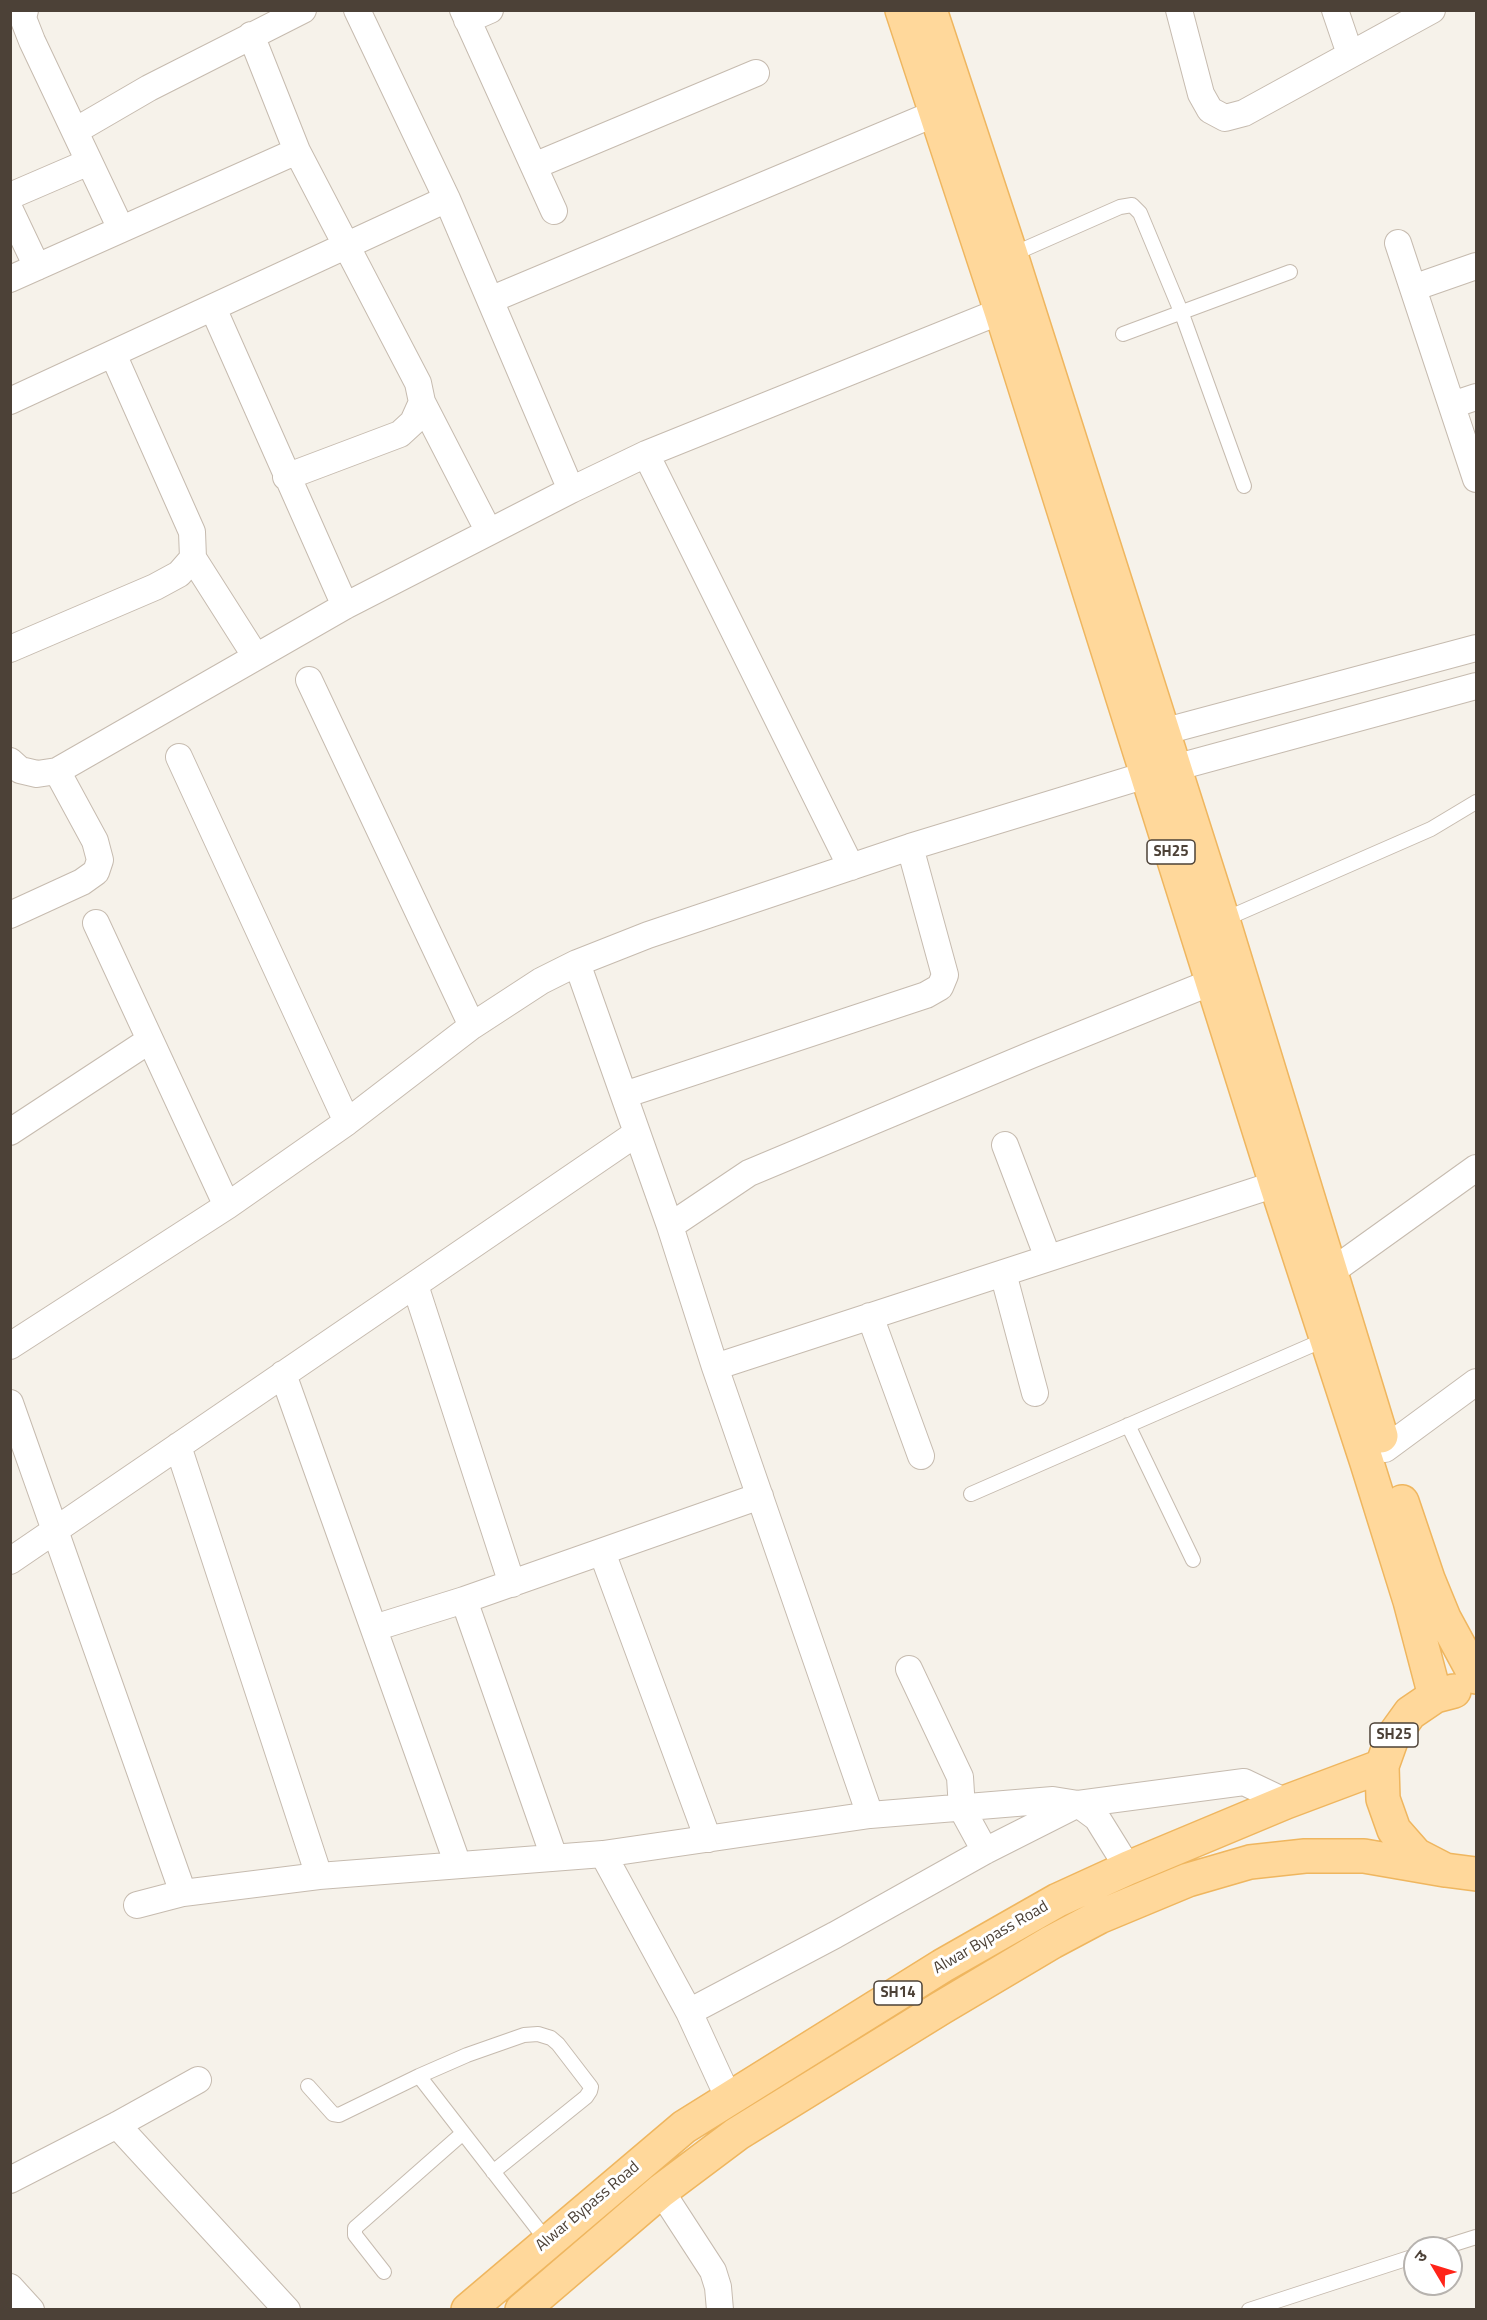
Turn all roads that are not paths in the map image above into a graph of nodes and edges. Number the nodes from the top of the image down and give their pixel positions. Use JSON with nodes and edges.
{"nodes":[{"id":1,"x":25,"y":10,"type":"edge"},
{"id":2,"x":303,"y":10,"type":"edge"},
{"id":3,"x":357,"y":10,"type":"edge"},
{"id":4,"x":902,"y":10,"type":"edge"},
{"id":5,"x":930,"y":10,"type":"edge"},
{"id":6,"x":1179,"y":10,"type":"edge"},
{"id":7,"x":1335,"y":10,"type":"edge"},
{"id":8,"x":1432,"y":10,"type":"edge"},
{"id":9,"x":474,"y":14,"type":"edge"},
{"id":10,"x":251,"y":35,"type":"junction"},
{"id":11,"x":21,"y":46,"type":"edge"},
{"id":12,"x":1350,"y":54,"type":"junction"},
{"id":13,"x":756,"y":73,"type":"dead end"},
{"id":14,"x":936,"y":113,"type":"junction"},
{"id":15,"x":75,"y":131,"type":"junction"},
{"id":16,"x":297,"y":151,"type":"junction"},
{"id":17,"x":89,"y":162,"type":"junction"},
{"id":18,"x":534,"y":166,"type":"junction"},
{"id":19,"x":10,"y":196,"type":"edge"},
{"id":20,"x":447,"y":199,"type":"junction"},
{"id":21,"x":10,"y":210,"type":"edge"},
{"id":22,"x":554,"y":211,"type":"dead end"},
{"id":23,"x":120,"y":229,"type":"junction"},
{"id":24,"x":1398,"y":243,"type":"dead end"},
{"id":25,"x":347,"y":246,"type":"junction"},
{"id":26,"x":1011,"y":255,"type":"junction"},
{"id":27,"x":1476,"y":266,"type":"edge"},
{"id":28,"x":36,"y":267,"type":"junction"},
{"id":29,"x":1290,"y":272,"type":"dead end"},
{"id":30,"x":10,"y":279,"type":"edge"},
{"id":31,"x":1413,"y":288,"type":"junction"},
{"id":32,"x":490,"y":300,"type":"junction"},
{"id":33,"x":213,"y":308,"type":"junction"},
{"id":34,"x":1001,"y":311,"type":"junction"},
{"id":35,"x":1182,"y":314,"type":"junction"},
{"id":36,"x":1123,"y":334,"type":"dead end"},
{"id":37,"x":113,"y":354,"type":"junction"},
{"id":38,"x":1476,"y":397,"type":"edge"},
{"id":39,"x":10,"y":401,"type":"edge"},
{"id":40,"x":422,"y":402,"type":"junction"},
{"id":41,"x":1452,"y":405,"type":"junction"},
{"id":42,"x":646,"y":454,"type":"junction"},
{"id":43,"x":286,"y":477,"type":"junction"},
{"id":44,"x":1476,"y":479,"type":"edge"},
{"id":45,"x":1244,"y":486,"type":"dead end"},
{"id":46,"x":571,"y":490,"type":"junction"},
{"id":47,"x":489,"y":532,"type":"junction"},
{"id":48,"x":193,"y":558,"type":"junction"},
{"id":49,"x":345,"y":606,"type":"junction"},
{"id":50,"x":1476,"y":648,"type":"edge"},
{"id":51,"x":10,"y":649,"type":"edge"},
{"id":52,"x":256,"y":657,"type":"junction"},
{"id":53,"x":309,"y":680,"type":"dead end"},
{"id":54,"x":1476,"y":686,"type":"edge"},
{"id":55,"x":1162,"y":732,"type":"junction"},
{"id":56,"x":179,"y":757,"type":"dead end"},
{"id":57,"x":10,"y":761,"type":"edge"},
{"id":58,"x":57,"y":771,"type":"junction"},
{"id":59,"x":1160,"y":772,"type":"junction"},
{"id":60,"x":1476,"y":802,"type":"edge"},
{"id":61,"x":910,"y":846,"type":"junction"},
{"id":62,"x":851,"y":867,"type":"junction"},
{"id":63,"x":10,"y":915,"type":"edge"},
{"id":64,"x":1223,"y":920,"type":"junction"},
{"id":65,"x":96,"y":923,"type":"dead end"},
{"id":66,"x":577,"y":963,"type":"junction"},
{"id":67,"x":1212,"y":982,"type":"junction"},
{"id":68,"x":472,"y":1026,"type":"junction"},
{"id":69,"x":150,"y":1040,"type":"junction"},
{"id":70,"x":624,"y":1095,"type":"junction"},
{"id":71,"x":347,"y":1122,"type":"junction"},
{"id":72,"x":10,"y":1132,"type":"edge"},
{"id":73,"x":637,"y":1133,"type":"junction"},
{"id":74,"x":1005,"y":1145,"type":"dead end"},
{"id":75,"x":1476,"y":1168,"type":"edge"},
{"id":76,"x":1275,"y":1184,"type":"junction"},
{"id":77,"x":227,"y":1206,"type":"junction"},
{"id":78,"x":670,"y":1226,"type":"junction"},
{"id":79,"x":1048,"y":1258,"type":"junction"},
{"id":80,"x":1331,"y":1272,"type":"junction"},
{"id":81,"x":1003,"y":1273,"type":"junction"},
{"id":82,"x":415,"y":1285,"type":"junction"},
{"id":83,"x":870,"y":1316,"type":"junction"},
{"id":84,"x":1326,"y":1339,"type":"junction"},
{"id":85,"x":10,"y":1346,"type":"edge"},
{"id":86,"x":715,"y":1367,"type":"junction"},
{"id":87,"x":283,"y":1374,"type":"junction"},
{"id":88,"x":1476,"y":1382,"type":"edge"},
{"id":89,"x":1035,"y":1393,"type":"dead end"},
{"id":90,"x":10,"y":1403,"type":"edge"},
{"id":91,"x":1128,"y":1425,"type":"junction"},
{"id":92,"x":178,"y":1446,"type":"junction"},
{"id":93,"x":1385,"y":1449,"type":"junction"},
{"id":94,"x":921,"y":1456,"type":"dead end"},
{"id":95,"x":971,"y":1494,"type":"dead end"},
{"id":96,"x":760,"y":1496,"type":"junction"},
{"id":97,"x":56,"y":1529,"type":"junction"},
{"id":98,"x":602,"y":1552,"type":"junction"},
{"id":99,"x":1193,"y":1560,"type":"dead end"},
{"id":100,"x":10,"y":1562,"type":"edge"},
{"id":101,"x":512,"y":1584,"type":"junction"},
{"id":102,"x":464,"y":1600,"type":"junction"},
{"id":103,"x":374,"y":1628,"type":"junction"},
{"id":104,"x":909,"y":1669,"type":"dead end"},
{"id":105,"x":1476,"y":1677,"type":"edge"},
{"id":106,"x":1476,"y":1688,"type":"edge"},
{"id":107,"x":1435,"y":1696,"type":"junction"},
{"id":108,"x":1382,"y":1766,"type":"junction"},
{"id":109,"x":1286,"y":1802,"type":"junction"},
{"id":110,"x":1078,"y":1804,"type":"junction"},
{"id":111,"x":962,"y":1809,"type":"junction"},
{"id":112,"x":870,"y":1815,"type":"junction"},
{"id":113,"x":708,"y":1839,"type":"junction"},
{"id":114,"x":985,"y":1851,"type":"junction"},
{"id":115,"x":603,"y":1854,"type":"junction"},
{"id":116,"x":554,"y":1857,"type":"junction"},
{"id":117,"x":458,"y":1865,"type":"junction"},
{"id":118,"x":1128,"y":1868,"type":"junction"},
{"id":119,"x":1461,"y":1872,"type":"edge"},
{"id":120,"x":319,"y":1876,"type":"junction"},
{"id":121,"x":183,"y":1893,"type":"junction"},
{"id":122,"x":137,"y":1905,"type":"dead end"},
{"id":123,"x":689,"y":2012,"type":"junction"},
{"id":124,"x":419,"y":2076,"type":"junction"},
{"id":125,"x":198,"y":2080,"type":"dead end"},
{"id":126,"x":308,"y":2086,"type":"dead end"},
{"id":127,"x":728,"y":2097,"type":"junction"},
{"id":128,"x":117,"y":2125,"type":"junction"},
{"id":129,"x":463,"y":2133,"type":"junction"},
{"id":130,"x":493,"y":2172,"type":"junction"},
{"id":131,"x":10,"y":2180,"type":"edge"},
{"id":132,"x":661,"y":2191,"type":"junction"},
{"id":133,"x":547,"y":2241,"type":"junction"},
{"id":134,"x":1403,"y":2260,"type":"edge"},
{"id":135,"x":384,"y":2272,"type":"dead end"},
{"id":136,"x":10,"y":2287,"type":"edge"},
{"id":137,"x":31,"y":2310,"type":"edge"},
{"id":138,"x":287,"y":2310,"type":"edge"},
{"id":139,"x":468,"y":2310,"type":"edge"},
{"id":140,"x":522,"y":2310,"type":"edge"},
{"id":141,"x":720,"y":2310,"type":"edge"},
{"id":142,"x":1249,"y":2310,"type":"edge"}],
"edges":[{"from":1,"to":11,"type":"street"},
{"from":2,"to":10,"type":"street"},
{"from":3,"to":20,"type":"street"},
{"from":4,"to":14,"type":"main road","number":"SH25"},
{"from":5,"to":26,"type":"main road","number":"SH25"},
{"from":6,"to":12,"type":"street"},
{"from":7,"to":12,"type":"street"},
{"from":8,"to":12,"type":"street"},
{"from":9,"to":18,"type":"street"},
{"from":10,"to":15,"type":"street"},
{"from":10,"to":16,"type":"street"},
{"from":11,"to":15,"type":"street"},
{"from":13,"to":18,"type":"street"},
{"from":14,"to":32,"type":"street"},
{"from":14,"to":34,"type":"main road","number":"SH25"},
{"from":15,"to":17,"type":"street"},
{"from":16,"to":23,"type":"street"},
{"from":16,"to":25,"type":"street"},
{"from":17,"to":19,"type":"street"},
{"from":17,"to":23,"type":"street"},
{"from":18,"to":22,"type":"street"},
{"from":20,"to":25,"type":"street"},
{"from":20,"to":32,"type":"street"},
{"from":21,"to":28,"type":"street"},
{"from":23,"to":28,"type":"street"},
{"from":24,"to":31,"type":"street"},
{"from":25,"to":33,"type":"street"},
{"from":25,"to":40,"type":"street"},
{"from":26,"to":35,"type":"lane"},
{"from":26,"to":55,"type":"main road","number":"SH25"},
{"from":27,"to":31,"type":"street"},
{"from":28,"to":30,"type":"street"},
{"from":29,"to":35,"type":"lane"},
{"from":31,"to":41,"type":"street"},
{"from":32,"to":46,"type":"street"},
{"from":33,"to":37,"type":"street"},
{"from":33,"to":43,"type":"street"},
{"from":34,"to":42,"type":"street"},
{"from":34,"to":59,"type":"main road","number":"SH25"},
{"from":35,"to":36,"type":"lane"},
{"from":35,"to":45,"type":"lane"},
{"from":37,"to":39,"type":"street"},
{"from":37,"to":48,"type":"street"},
{"from":38,"to":41,"type":"street"},
{"from":40,"to":43,"type":"street"},
{"from":40,"to":47,"type":"street"},
{"from":41,"to":44,"type":"street"},
{"from":42,"to":46,"type":"street"},
{"from":42,"to":62,"type":"street"},
{"from":43,"to":49,"type":"street"},
{"from":46,"to":47,"type":"street"},
{"from":47,"to":49,"type":"street"},
{"from":48,"to":51,"type":"street"},
{"from":48,"to":52,"type":"street"},
{"from":49,"to":52,"type":"street"},
{"from":50,"to":55,"type":"street"},
{"from":52,"to":58,"type":"street"},
{"from":53,"to":68,"type":"street"},
{"from":54,"to":59,"type":"street"},
{"from":55,"to":59,"type":"main road","number":"SH25"},
{"from":56,"to":71,"type":"street"},
{"from":57,"to":58,"type":"street"},
{"from":58,"to":63,"type":"street"},
{"from":59,"to":61,"type":"street"},
{"from":59,"to":64,"type":"main road","number":"SH25"},
{"from":59,"to":67,"type":"main road","number":"SH25"},
{"from":60,"to":64,"type":"lane"},
{"from":61,"to":62,"type":"street"},
{"from":61,"to":70,"type":"street"},
{"from":62,"to":66,"type":"street"},
{"from":64,"to":80,"type":"main road","number":"SH25"},
{"from":65,"to":69,"type":"street"},
{"from":66,"to":68,"type":"street"},
{"from":66,"to":70,"type":"street"},
{"from":67,"to":76,"type":"main road","number":"SH25"},
{"from":67,"to":78,"type":"street"},
{"from":68,"to":71,"type":"street"},
{"from":69,"to":72,"type":"street"},
{"from":69,"to":77,"type":"street"},
{"from":70,"to":73,"type":"street"},
{"from":71,"to":77,"type":"street"},
{"from":73,"to":78,"type":"street"},
{"from":73,"to":82,"type":"street"},
{"from":74,"to":79,"type":"street"},
{"from":75,"to":80,"type":"street"},
{"from":76,"to":79,"type":"street"},
{"from":76,"to":84,"type":"main road","number":"SH25"},
{"from":77,"to":85,"type":"street"},
{"from":78,"to":86,"type":"street"},
{"from":79,"to":81,"type":"street"},
{"from":80,"to":93,"type":"main road","number":"SH25"},
{"from":81,"to":83,"type":"street"},
{"from":81,"to":89,"type":"street"},
{"from":82,"to":87,"type":"street"},
{"from":82,"to":101,"type":"street"},
{"from":83,"to":86,"type":"street"},
{"from":83,"to":94,"type":"street"},
{"from":84,"to":91,"type":"lane"},
{"from":84,"to":107,"type":"main road","number":"SH25"},
{"from":86,"to":96,"type":"street"},
{"from":87,"to":92,"type":"street"},
{"from":87,"to":103,"type":"street"},
{"from":88,"to":93,"type":"street"},
{"from":90,"to":97,"type":"street"},
{"from":91,"to":95,"type":"lane"},
{"from":91,"to":99,"type":"lane"},
{"from":92,"to":97,"type":"street"},
{"from":92,"to":120,"type":"street"},
{"from":93,"to":105,"type":"main road","number":"SH25"},
{"from":96,"to":98,"type":"street"},
{"from":96,"to":112,"type":"street"},
{"from":97,"to":100,"type":"street"},
{"from":97,"to":121,"type":"street"},
{"from":98,"to":101,"type":"street"},
{"from":98,"to":113,"type":"street"},
{"from":101,"to":102,"type":"street"},
{"from":102,"to":103,"type":"street"},
{"from":102,"to":116,"type":"street"},
{"from":103,"to":117,"type":"street"},
{"from":104,"to":111,"type":"street"},
{"from":106,"to":107,"type":"main road","number":"SH25"},
{"from":107,"to":108,"type":"main road","number":"SH25"},
{"from":108,"to":109,"type":"main road","name":"Alwar Bypass Road","number":"SH14"},
{"from":108,"to":119,"type":"main road","number":"SH25"},
{"from":109,"to":110,"type":"street"},
{"from":109,"to":118,"type":"main road","name":"Alwar Bypass Road","number":"SH14"},
{"from":110,"to":111,"type":"street"},
{"from":110,"to":114,"type":"street"},
{"from":110,"to":118,"type":"street"},
{"from":111,"to":112,"type":"street"},
{"from":111,"to":114,"type":"street"},
{"from":112,"to":113,"type":"street"},
{"from":113,"to":115,"type":"street"},
{"from":114,"to":123,"type":"street"},
{"from":115,"to":116,"type":"street"},
{"from":115,"to":123,"type":"street"},
{"from":116,"to":117,"type":"street"},
{"from":117,"to":120,"type":"street"},
{"from":118,"to":127,"type":"main road","name":"Alwar Bypass Road","number":"SH14"},
{"from":119,"to":132,"type":"main road","name":"Alwar Bypass Road","number":"SH14"},
{"from":120,"to":121,"type":"street"},
{"from":121,"to":122,"type":"street"},
{"from":123,"to":127,"type":"street"},
{"from":124,"to":126,"type":"lane"},
{"from":124,"to":129,"type":"lane"},
{"from":124,"to":130,"type":"lane"},
{"from":125,"to":128,"type":"street"},
{"from":127,"to":133,"type":"main road","name":"Alwar Bypass Road","number":"SH14"},
{"from":128,"to":131,"type":"street"},
{"from":128,"to":138,"type":"street"},
{"from":129,"to":130,"type":"lane"},
{"from":129,"to":135,"type":"lane"},
{"from":130,"to":133,"type":"lane"},
{"from":132,"to":140,"type":"main road","name":"Alwar Bypass Road","number":"SH14"},
{"from":132,"to":141,"type":"street"},
{"from":133,"to":139,"type":"main road","name":"Alwar Bypass Road","number":"SH14"},
{"from":134,"to":142,"type":"lane"},
{"from":136,"to":137,"type":"street"}]}
